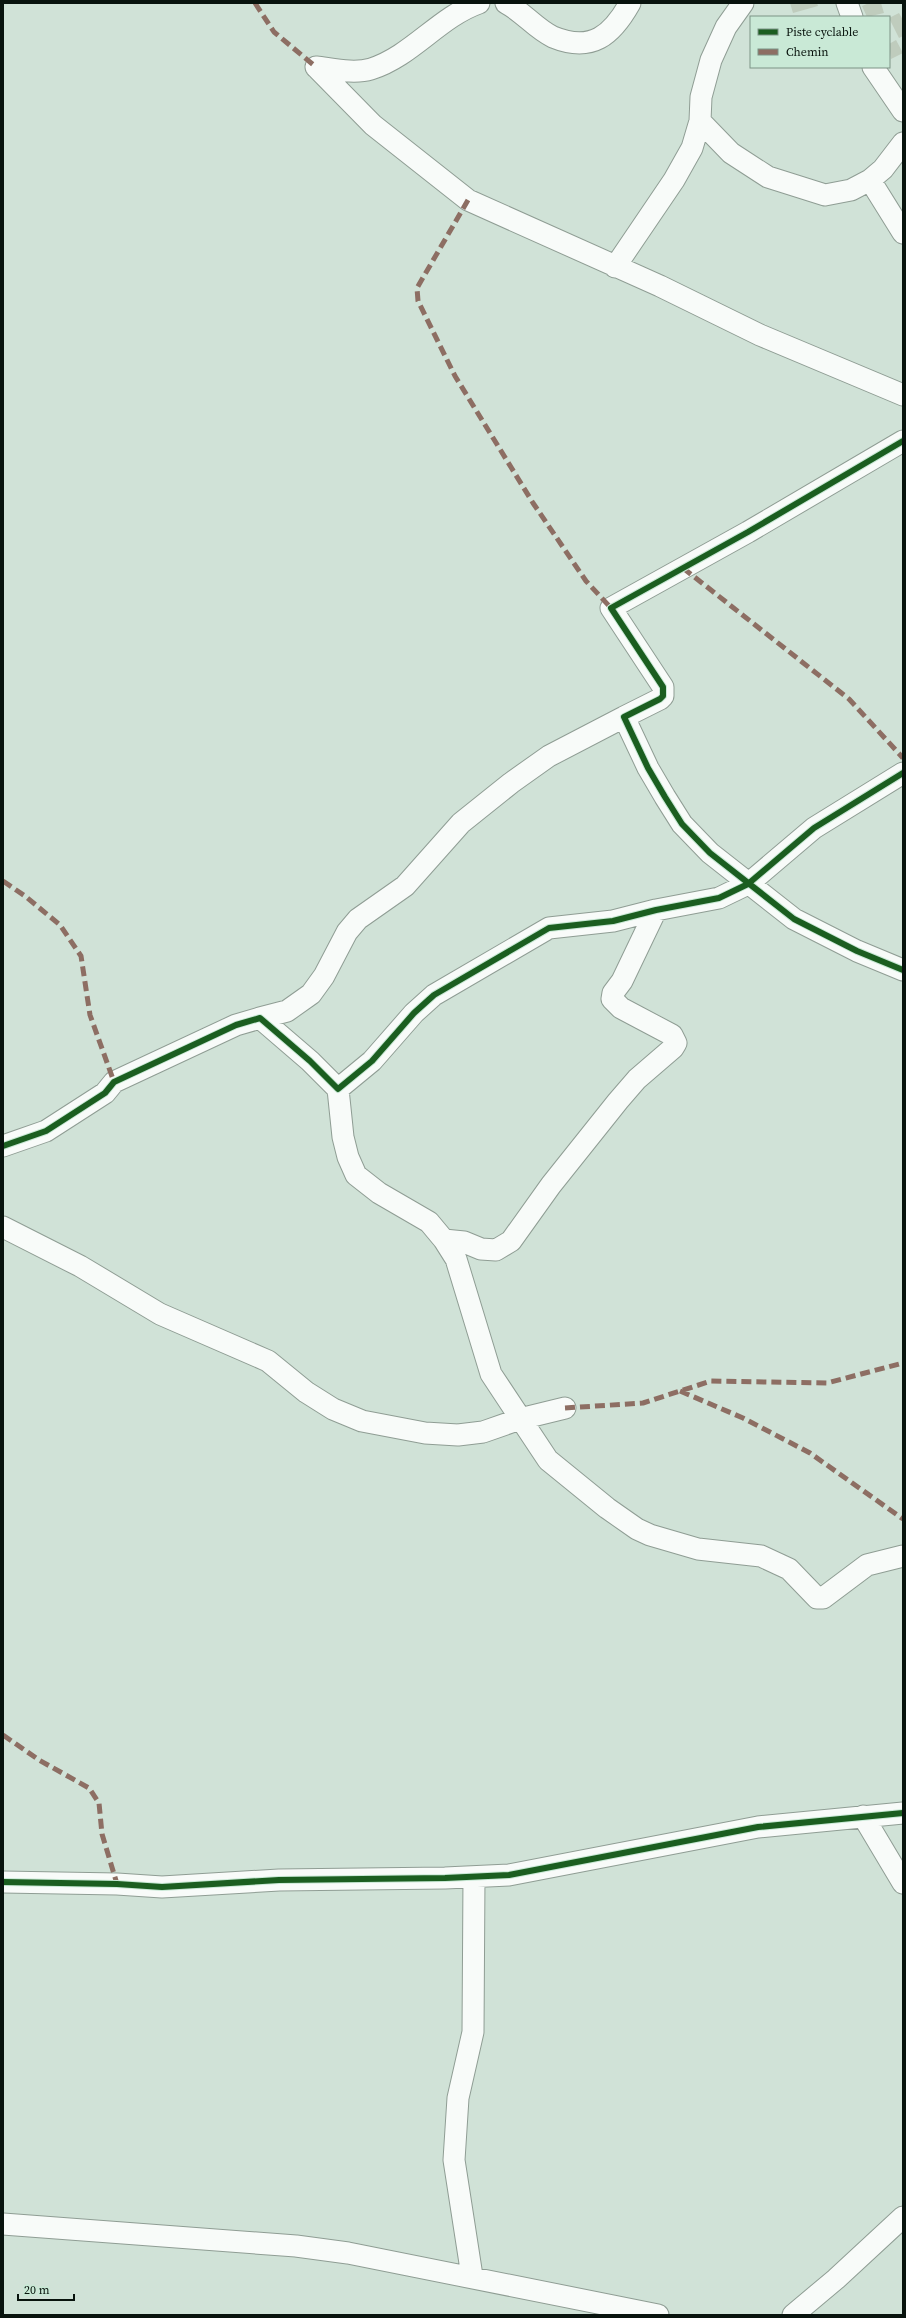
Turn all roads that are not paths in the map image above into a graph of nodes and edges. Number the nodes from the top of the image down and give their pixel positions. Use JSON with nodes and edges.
{"nodes":[{"id":1,"x":479,"y":3,"type":"edge"},
{"id":2,"x":506,"y":3,"type":"edge"},
{"id":3,"x":630,"y":3,"type":"edge"},
{"id":4,"x":743,"y":3,"type":"edge"},
{"id":5,"x":847,"y":3,"type":"edge"},
{"id":6,"x":852,"y":16,"type":"edge"},
{"id":7,"x":874,"y":68,"type":"edge"},
{"id":8,"x":903,"y":111,"type":"edge"},
{"id":9,"x":700,"y":121,"type":"junction"},
{"id":10,"x":903,"y":143,"type":"edge"},
{"id":11,"x":870,"y":180,"type":"junction"},
{"id":12,"x":903,"y":233,"type":"edge"},
{"id":13,"x":615,"y":267,"type":"junction"},
{"id":14,"x":903,"y":395,"type":"edge"},
{"id":15,"x":903,"y":441,"type":"edge"},
{"id":16,"x":624,"y":717,"type":"junction"},
{"id":17,"x":903,"y":773,"type":"edge"},
{"id":18,"x":748,"y":884,"type":"junction"},
{"id":19,"x":656,"y":910,"type":"junction"},
{"id":20,"x":903,"y":970,"type":"edge"},
{"id":21,"x":260,"y":1018,"type":"junction"},
{"id":22,"x":338,"y":1089,"type":"junction"},
{"id":23,"x":3,"y":1146,"type":"edge"},
{"id":24,"x":3,"y":1227,"type":"edge"},
{"id":25,"x":444,"y":1240,"type":"junction"},
{"id":26,"x":565,"y":1408,"type":"dead end"},
{"id":27,"x":520,"y":1419,"type":"junction"},
{"id":28,"x":903,"y":1556,"type":"edge"},
{"id":29,"x":903,"y":1813,"type":"edge"},
{"id":30,"x":863,"y":1816,"type":"junction"},
{"id":31,"x":474,"y":1877,"type":"junction"},
{"id":32,"x":3,"y":1882,"type":"edge"},
{"id":33,"x":903,"y":1883,"type":"edge"},
{"id":34,"x":903,"y":2217,"type":"edge"},
{"id":35,"x":3,"y":2224,"type":"edge"},
{"id":36,"x":472,"y":2276,"type":"junction"},
{"id":37,"x":658,"y":2315,"type":"edge"},
{"id":38,"x":793,"y":2315,"type":"edge"}],
"edges":[{"from":1,"to":13,"type":"street"},
{"from":2,"to":3,"type":"street"},
{"from":4,"to":9,"type":"street"},
{"from":5,"to":6,"type":"street"},
{"from":7,"to":8,"type":"street"},
{"from":9,"to":11,"type":"street"},
{"from":9,"to":13,"type":"street"},
{"from":10,"to":11,"type":"street"},
{"from":11,"to":12,"type":"street"},
{"from":13,"to":14,"type":"street"},
{"from":15,"to":16,"type":"street"},
{"from":16,"to":18,"type":"street"},
{"from":16,"to":21,"type":"street"},
{"from":17,"to":18,"type":"street"},
{"from":18,"to":19,"type":"street"},
{"from":18,"to":20,"type":"street"},
{"from":19,"to":22,"type":"street"},
{"from":19,"to":25,"type":"street"},
{"from":21,"to":22,"type":"street"},
{"from":21,"to":23,"type":"street"},
{"from":22,"to":25,"type":"street"},
{"from":24,"to":27,"type":"street"},
{"from":25,"to":27,"type":"street"},
{"from":26,"to":27,"type":"street"},
{"from":27,"to":28,"type":"street"},
{"from":29,"to":30,"type":"street"},
{"from":30,"to":31,"type":"street"},
{"from":30,"to":33,"type":"street"},
{"from":31,"to":32,"type":"street"},
{"from":31,"to":36,"type":"street"},
{"from":34,"to":38,"type":"street"},
{"from":35,"to":36,"type":"street"},
{"from":36,"to":37,"type":"street"}]}
